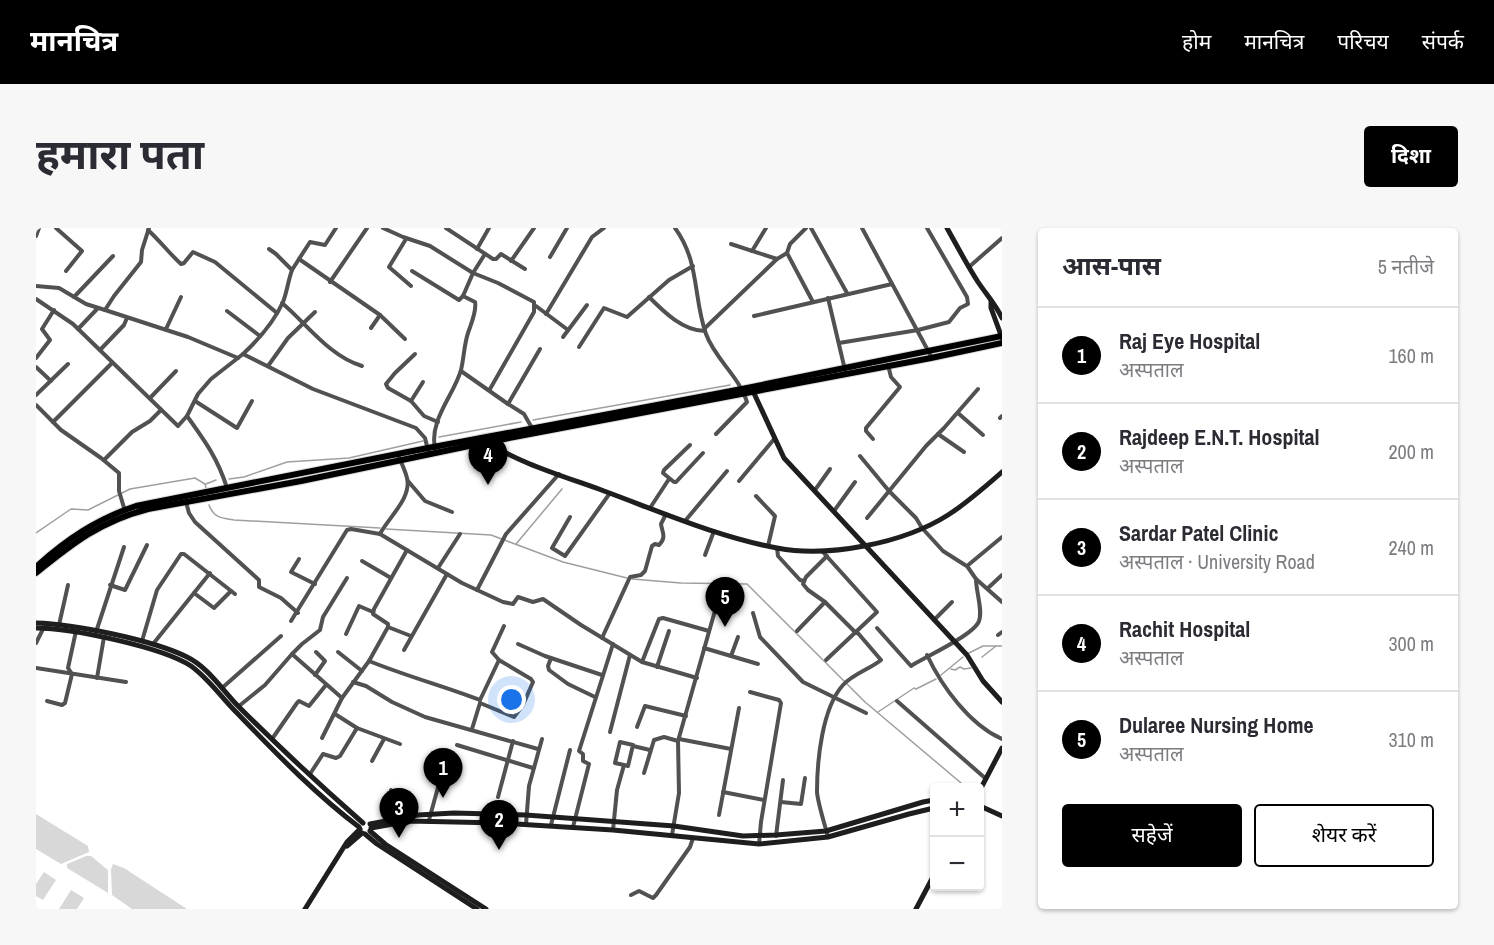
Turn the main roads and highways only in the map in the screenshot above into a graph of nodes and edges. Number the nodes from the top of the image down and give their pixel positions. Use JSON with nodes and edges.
{"nodes":[{"id":1,"x":947,"y":228,"type":"edge"},
{"id":2,"x":991,"y":302,"type":"junction"},
{"id":3,"x":1002,"y":318,"type":"edge"},
{"id":4,"x":1002,"y":337,"type":"edge"},
{"id":5,"x":1002,"y":343,"type":"edge"},
{"id":6,"x":931,"y":355,"type":"junction"},
{"id":7,"x":753,"y":390,"type":"junction"},
{"id":8,"x":487,"y":440,"type":"junction"},
{"id":9,"x":1002,"y":472,"type":"edge"},
{"id":10,"x":126,"y":512,"type":"junction"},
{"id":11,"x":865,"y":547,"type":"junction"},
{"id":12,"x":36,"y":567,"type":"edge"},
{"id":13,"x":36,"y":573,"type":"edge"},
{"id":14,"x":36,"y":626,"type":"edge"},
{"id":15,"x":44,"y":626,"type":"junction"},
{"id":16,"x":76,"y":631,"type":"junction"},
{"id":17,"x":104,"y":636,"type":"junction"},
{"id":18,"x":1002,"y":702,"type":"edge"},
{"id":19,"x":1002,"y":749,"type":"edge"},
{"id":20,"x":983,"y":783,"type":"edge"},
{"id":21,"x":930,"y":801,"type":"edge"},
{"id":22,"x":984,"y":808,"type":"edge"},
{"id":23,"x":930,"y":809,"type":"edge"},
{"id":24,"x":1002,"y":816,"type":"edge"},
{"id":25,"x":430,"y":817,"type":"junction"},
{"id":26,"x":365,"y":828,"type":"junction"},
{"id":27,"x":827,"y":834,"type":"junction"},
{"id":28,"x":930,"y":883,"type":"edge"},
{"id":29,"x":305,"y":909,"type":"edge"},
{"id":30,"x":477,"y":909,"type":"edge"},
{"id":31,"x":486,"y":909,"type":"edge"},
{"id":32,"x":916,"y":909,"type":"edge"}],
"edges":[{"from":1,"to":2,"type":"main road"},
{"from":2,"to":3,"type":"main road"},
{"from":2,"to":4,"type":"main road"},
{"from":4,"to":6,"type":"main road"},
{"from":5,"to":6,"type":"main road"},
{"from":6,"to":7,"type":"main road"},
{"from":7,"to":8,"type":"main road"},
{"from":7,"to":11,"type":"main road"},
{"from":8,"to":10,"type":"main road"},
{"from":8,"to":11,"type":"main road"},
{"from":9,"to":11,"type":"main road"},
{"from":10,"to":12,"type":"main road"},
{"from":10,"to":13,"type":"main road"},
{"from":11,"to":18,"type":"main road"},
{"from":14,"to":15,"type":"main road"},
{"from":15,"to":16,"type":"main road"},
{"from":15,"to":16,"type":"main road"},
{"from":16,"to":17,"type":"main road"},
{"from":16,"to":17,"type":"main road"},
{"from":17,"to":26,"type":"main road"},
{"from":17,"to":26,"type":"main road"},
{"from":19,"to":20,"type":"main road"},
{"from":21,"to":27,"type":"main road"},
{"from":22,"to":24,"type":"main road"},
{"from":23,"to":27,"type":"main road"},
{"from":25,"to":26,"type":"main road"},
{"from":25,"to":27,"type":"main road"},
{"from":25,"to":27,"type":"main road"},
{"from":26,"to":29,"type":"main road"},
{"from":26,"to":30,"type":"main road"},
{"from":26,"to":31,"type":"main road"},
{"from":28,"to":32,"type":"main road"}]}
